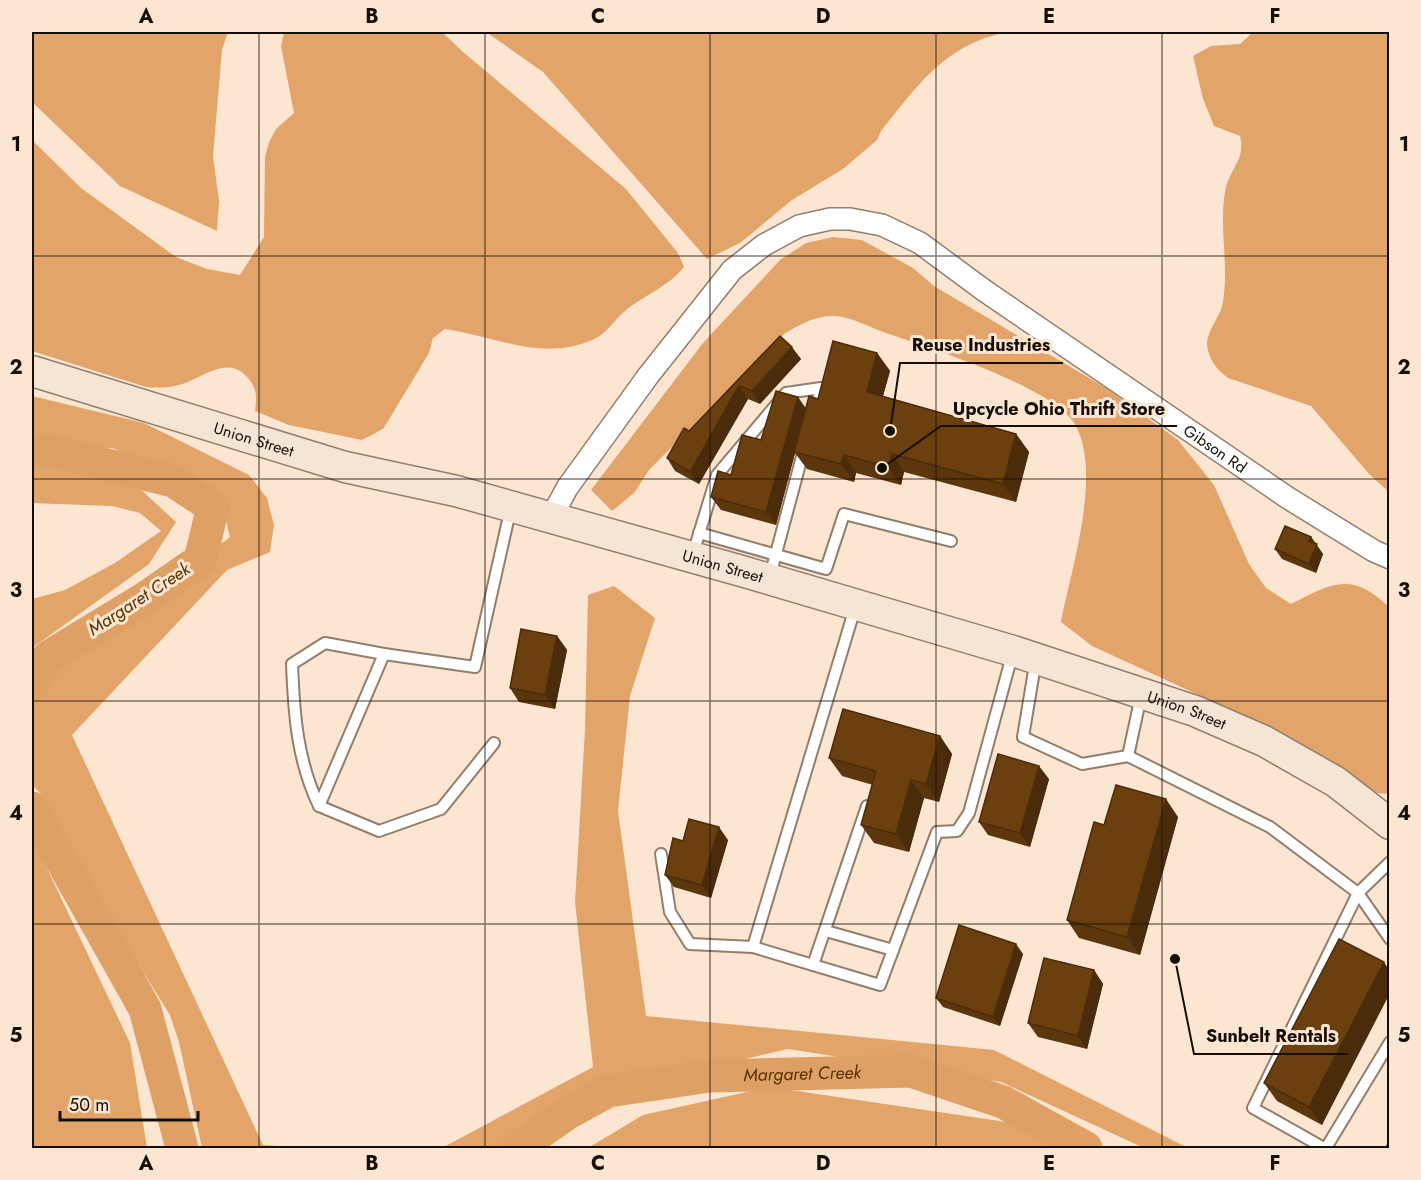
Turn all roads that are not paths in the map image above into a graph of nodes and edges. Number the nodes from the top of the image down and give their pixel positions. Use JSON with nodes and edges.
{"nodes":[{"id":1,"x":32,"y":371,"type":"edge"},
{"id":2,"x":815,"y":411,"type":"edge"},
{"id":3,"x":809,"y":433,"type":"edge"},
{"id":4,"x":511,"y":507,"type":"junction"},
{"id":5,"x":551,"y":518,"type":"junction"},
{"id":6,"x":951,"y":541,"type":"dead end"},
{"id":7,"x":695,"y":545,"type":"junction"},
{"id":8,"x":1389,"y":558,"type":"edge"},
{"id":9,"x":773,"y":567,"type":"junction"},
{"id":10,"x":823,"y":582,"type":"junction"},
{"id":11,"x":856,"y":604,"type":"junction"},
{"id":12,"x":384,"y":654,"type":"junction"},
{"id":13,"x":1025,"y":655,"type":"junction"},
{"id":14,"x":1141,"y":695,"type":"junction"},
{"id":15,"x":494,"y":743,"type":"dead end"},
{"id":16,"x":1128,"y":756,"type":"junction"},
{"id":17,"x":871,"y":796,"type":"edge"},
{"id":18,"x":318,"y":806,"type":"junction"},
{"id":19,"x":1389,"y":824,"type":"edge"},
{"id":20,"x":661,"y":854,"type":"dead end"},
{"id":21,"x":1389,"y":862,"type":"edge"},
{"id":22,"x":1358,"y":893,"type":"junction"},
{"id":23,"x":826,"y":932,"type":"junction"},
{"id":24,"x":1389,"y":939,"type":"edge"},
{"id":25,"x":753,"y":947,"type":"junction"},
{"id":26,"x":893,"y":950,"type":"junction"},
{"id":27,"x":813,"y":964,"type":"junction"},
{"id":28,"x":1389,"y":1042,"type":"edge"},
{"id":29,"x":1325,"y":1149,"type":"edge"}],
"edges":[{"from":1,"to":4,"type":"main road","name":"Union Street"},
{"from":2,"to":7,"type":"lane"},
{"from":3,"to":9,"type":"lane"},
{"from":4,"to":5,"type":"main road","name":"Union Street"},
{"from":4,"to":12,"type":"lane"},
{"from":5,"to":7,"type":"main road","name":"Union Street"},
{"from":5,"to":8,"type":"street","name":"Gibson Rd"},
{"from":6,"to":10,"type":"lane"},
{"from":7,"to":9,"type":"main road","name":"Union Street"},
{"from":9,"to":10,"type":"main road","name":"Union Street"},
{"from":10,"to":11,"type":"main road","name":"Union Street"},
{"from":11,"to":13,"type":"main road","name":"Union Street"},
{"from":11,"to":25,"type":"lane"},
{"from":12,"to":18,"type":"lane"},
{"from":12,"to":18,"type":"lane"},
{"from":13,"to":14,"type":"main road","name":"Union Street"},
{"from":13,"to":16,"type":"lane"},
{"from":13,"to":26,"type":"lane"},
{"from":14,"to":16,"type":"lane"},
{"from":14,"to":19,"type":"main road","name":"Union Street"},
{"from":15,"to":18,"type":"lane"},
{"from":16,"to":22,"type":"lane"},
{"from":17,"to":23,"type":"lane"},
{"from":20,"to":25,"type":"lane"},
{"from":21,"to":22,"type":"lane"},
{"from":22,"to":24,"type":"lane"},
{"from":22,"to":29,"type":"lane"},
{"from":23,"to":26,"type":"lane"},
{"from":23,"to":27,"type":"lane"},
{"from":25,"to":27,"type":"lane"},
{"from":26,"to":27,"type":"lane"},
{"from":28,"to":29,"type":"lane"}]}
